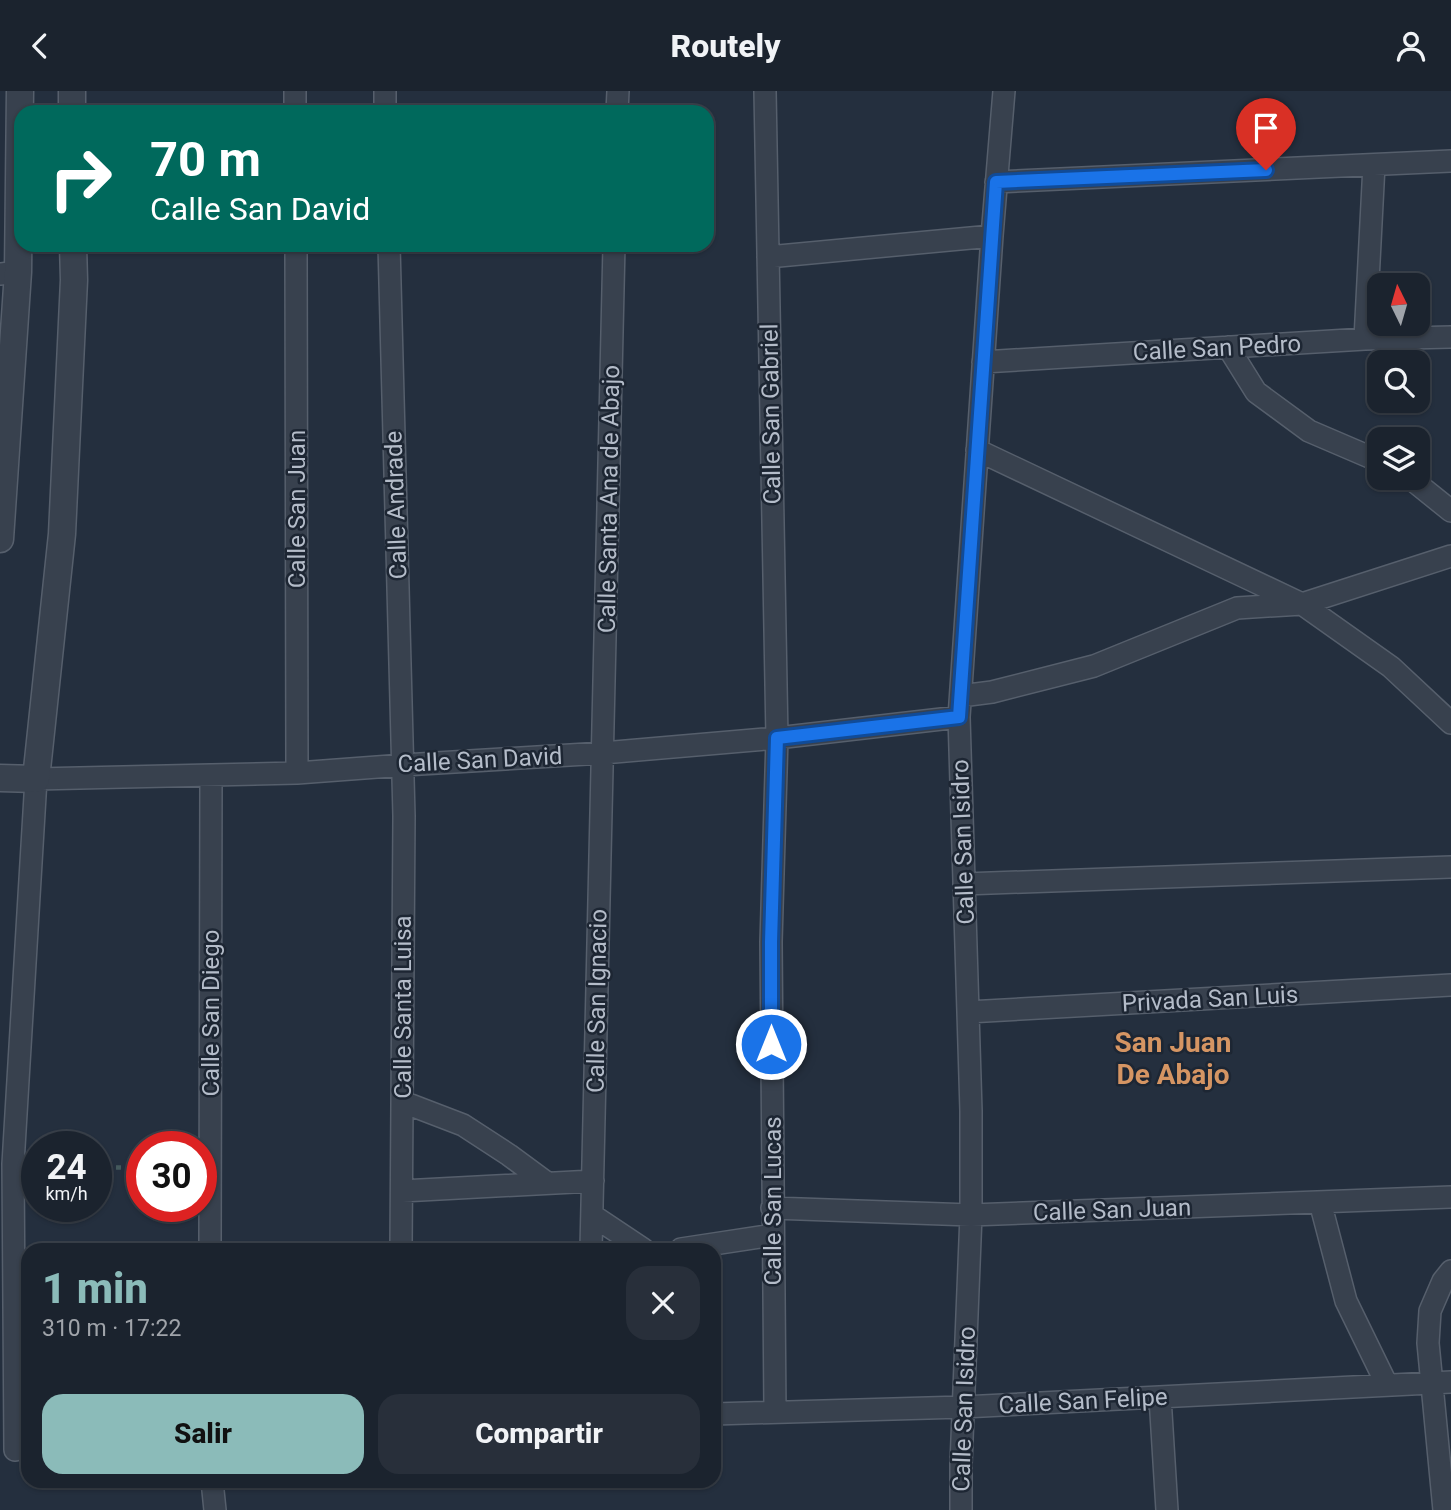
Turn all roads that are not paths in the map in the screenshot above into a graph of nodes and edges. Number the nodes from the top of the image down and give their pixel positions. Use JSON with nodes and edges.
{"nodes":[{"id":1,"x":765,"y":91,"type":"edge"},
{"id":2,"x":1004,"y":91,"type":"edge"},
{"id":3,"x":1451,"y":162,"type":"edge"},
{"id":4,"x":1374,"y":165,"type":"junction"},
{"id":5,"x":996,"y":182,"type":"junction"},
{"id":6,"x":14,"y":190,"type":"edge"},
{"id":7,"x":992,"y":236,"type":"junction"},
{"id":8,"x":74,"y":252,"type":"edge"},
{"id":9,"x":296,"y":252,"type":"edge"},
{"id":10,"x":389,"y":252,"type":"edge"},
{"id":11,"x":614,"y":252,"type":"edge"},
{"id":12,"x":768,"y":257,"type":"junction"},
{"id":13,"x":9,"y":273,"type":"edge"},
{"id":14,"x":1451,"y":337,"type":"edge"},
{"id":15,"x":1365,"y":339,"type":"junction"},
{"id":16,"x":1228,"y":347,"type":"junction"},
{"id":17,"x":983,"y":362,"type":"junction"},
{"id":18,"x":5,"y":391,"type":"edge"},
{"id":19,"x":977,"y":450,"type":"junction"},
{"id":20,"x":1367,"y":456,"type":"edge"},
{"id":21,"x":1424,"y":490,"type":"edge"},
{"id":22,"x":1451,"y":511,"type":"edge"},
{"id":23,"x":0,"y":539,"type":"edge"},
{"id":24,"x":1451,"y":556,"type":"edge"},
{"id":25,"x":1302,"y":604,"type":"junction"},
{"id":26,"x":960,"y":707,"type":"junction"},
{"id":27,"x":1451,"y":723,"type":"edge"},
{"id":28,"x":777,"y":738,"type":"junction"},
{"id":29,"x":603,"y":753,"type":"junction"},
{"id":30,"x":404,"y":765,"type":"junction"},
{"id":31,"x":297,"y":773,"type":"junction"},
{"id":32,"x":211,"y":776,"type":"junction"},
{"id":33,"x":0,"y":778,"type":"edge"},
{"id":34,"x":36,"y":779,"type":"junction"},
{"id":35,"x":1451,"y":867,"type":"edge"},
{"id":36,"x":964,"y":884,"type":"junction"},
{"id":37,"x":1451,"y":985,"type":"edge"},
{"id":38,"x":968,"y":1012,"type":"junction"},
{"id":39,"x":403,"y":1102,"type":"junction"},
{"id":40,"x":593,"y":1181,"type":"junction"},
{"id":41,"x":547,"y":1184,"type":"junction"},
{"id":42,"x":402,"y":1191,"type":"junction"},
{"id":43,"x":1451,"y":1197,"type":"edge"},
{"id":44,"x":1320,"y":1202,"type":"junction"},
{"id":45,"x":772,"y":1207,"type":"junction"},
{"id":46,"x":592,"y":1215,"type":"junction"},
{"id":47,"x":971,"y":1216,"type":"junction"},
{"id":48,"x":773,"y":1235,"type":"junction"},
{"id":49,"x":210,"y":1243,"type":"edge"},
{"id":50,"x":401,"y":1243,"type":"edge"},
{"id":51,"x":590,"y":1243,"type":"edge"},
{"id":52,"x":634,"y":1243,"type":"edge"},
{"id":53,"x":720,"y":1243,"type":"edge"},
{"id":54,"x":1451,"y":1271,"type":"edge"},
{"id":55,"x":1442,"y":1382,"type":"edge"},
{"id":56,"x":1387,"y":1385,"type":"junction"},
{"id":57,"x":1160,"y":1397,"type":"junction"},
{"id":58,"x":963,"y":1407,"type":"junction"},
{"id":59,"x":775,"y":1411,"type":"junction"},
{"id":60,"x":721,"y":1414,"type":"edge"},
{"id":61,"x":14,"y":1451,"type":"edge"},
{"id":62,"x":213,"y":1488,"type":"edge"},
{"id":63,"x":215,"y":1510,"type":"edge"},
{"id":64,"x":961,"y":1510,"type":"edge"},
{"id":65,"x":1167,"y":1510,"type":"edge"},
{"id":66,"x":1444,"y":1510,"type":"edge"}],
"edges":[{"from":1,"to":12,"type":"street","name":"Calle San Gabriel"},
{"from":2,"to":5,"type":"street","name":"Calle San Isidro"},
{"from":3,"to":4,"type":"street"},
{"from":4,"to":5,"type":"street"},
{"from":4,"to":15,"type":"street"},
{"from":5,"to":7,"type":"street","name":"Calle San Isidro"},
{"from":6,"to":13,"type":"street"},
{"from":7,"to":12,"type":"street"},
{"from":7,"to":17,"type":"street","name":"Calle San Isidro"},
{"from":8,"to":34,"type":"street"},
{"from":9,"to":31,"type":"street","name":"Calle San Juan"},
{"from":10,"to":30,"type":"street","name":"Calle Andrade"},
{"from":11,"to":29,"type":"street","name":"Calle Santa Ana de Abajo"},
{"from":12,"to":28,"type":"street","name":"Calle San Gabriel"},
{"from":13,"to":18,"type":"street"},
{"from":14,"to":15,"type":"street","name":"Calle San Pedro"},
{"from":15,"to":16,"type":"street","name":"Calle San Pedro"},
{"from":16,"to":17,"type":"street","name":"Calle San Pedro"},
{"from":16,"to":20,"type":"street"},
{"from":17,"to":19,"type":"street","name":"Calle San Isidro"},
{"from":18,"to":23,"type":"street"},
{"from":19,"to":25,"type":"street"},
{"from":19,"to":26,"type":"street","name":"Calle San Isidro"},
{"from":21,"to":22,"type":"street"},
{"from":24,"to":25,"type":"street","name":"Calle San David"},
{"from":25,"to":26,"type":"street","name":"Calle San David"},
{"from":25,"to":27,"type":"street"},
{"from":26,"to":28,"type":"street","name":"Calle San David"},
{"from":26,"to":36,"type":"street","name":"Calle San Isidro"},
{"from":28,"to":29,"type":"street","name":"Calle San David"},
{"from":28,"to":45,"type":"street","name":"Calle San Lucas"},
{"from":29,"to":30,"type":"street","name":"Calle San David"},
{"from":29,"to":40,"type":"street","name":"Calle San Ignacio"},
{"from":30,"to":31,"type":"street","name":"Calle San David"},
{"from":30,"to":39,"type":"street","name":"Calle Santa Luisa"},
{"from":31,"to":32,"type":"street","name":"Calle San David"},
{"from":32,"to":34,"type":"street","name":"Calle San David"},
{"from":32,"to":49,"type":"street","name":"Calle San Diego"},
{"from":33,"to":34,"type":"street","name":"Calle San David"},
{"from":34,"to":61,"type":"street"},
{"from":35,"to":36,"type":"street"},
{"from":36,"to":38,"type":"street","name":"Calle San Isidro"},
{"from":37,"to":38,"type":"street","name":"Privada San Luis"},
{"from":38,"to":47,"type":"street","name":"Calle San Isidro"},
{"from":39,"to":41,"type":"street"},
{"from":39,"to":42,"type":"street","name":"Calle Santa Luisa"},
{"from":40,"to":41,"type":"street"},
{"from":40,"to":46,"type":"street","name":"Calle San Ignacio"},
{"from":41,"to":42,"type":"street"},
{"from":42,"to":50,"type":"street","name":"Calle Santa Luisa"},
{"from":43,"to":44,"type":"street","name":"Calle San Juan"},
{"from":44,"to":47,"type":"street","name":"Calle San Juan"},
{"from":44,"to":56,"type":"street"},
{"from":45,"to":47,"type":"street","name":"Calle San Juan"},
{"from":45,"to":48,"type":"street","name":"Calle San Lucas"},
{"from":46,"to":51,"type":"street","name":"Calle San Ignacio"},
{"from":46,"to":52,"type":"street"},
{"from":47,"to":58,"type":"street","name":"Calle San Isidro"},
{"from":48,"to":53,"type":"street"},
{"from":48,"to":59,"type":"street","name":"Calle San Lucas"},
{"from":54,"to":55,"type":"street"},
{"from":55,"to":56,"type":"street","name":"Calle San Felipe"},
{"from":55,"to":66,"type":"street"},
{"from":56,"to":57,"type":"street","name":"Calle San Felipe"},
{"from":57,"to":58,"type":"street","name":"Calle San Felipe"},
{"from":57,"to":65,"type":"street"},
{"from":58,"to":59,"type":"street","name":"Calle San Felipe"},
{"from":58,"to":64,"type":"street","name":"Calle San Isidro"},
{"from":59,"to":60,"type":"street","name":"Calle San Felipe"},
{"from":62,"to":63,"type":"street"}]}
